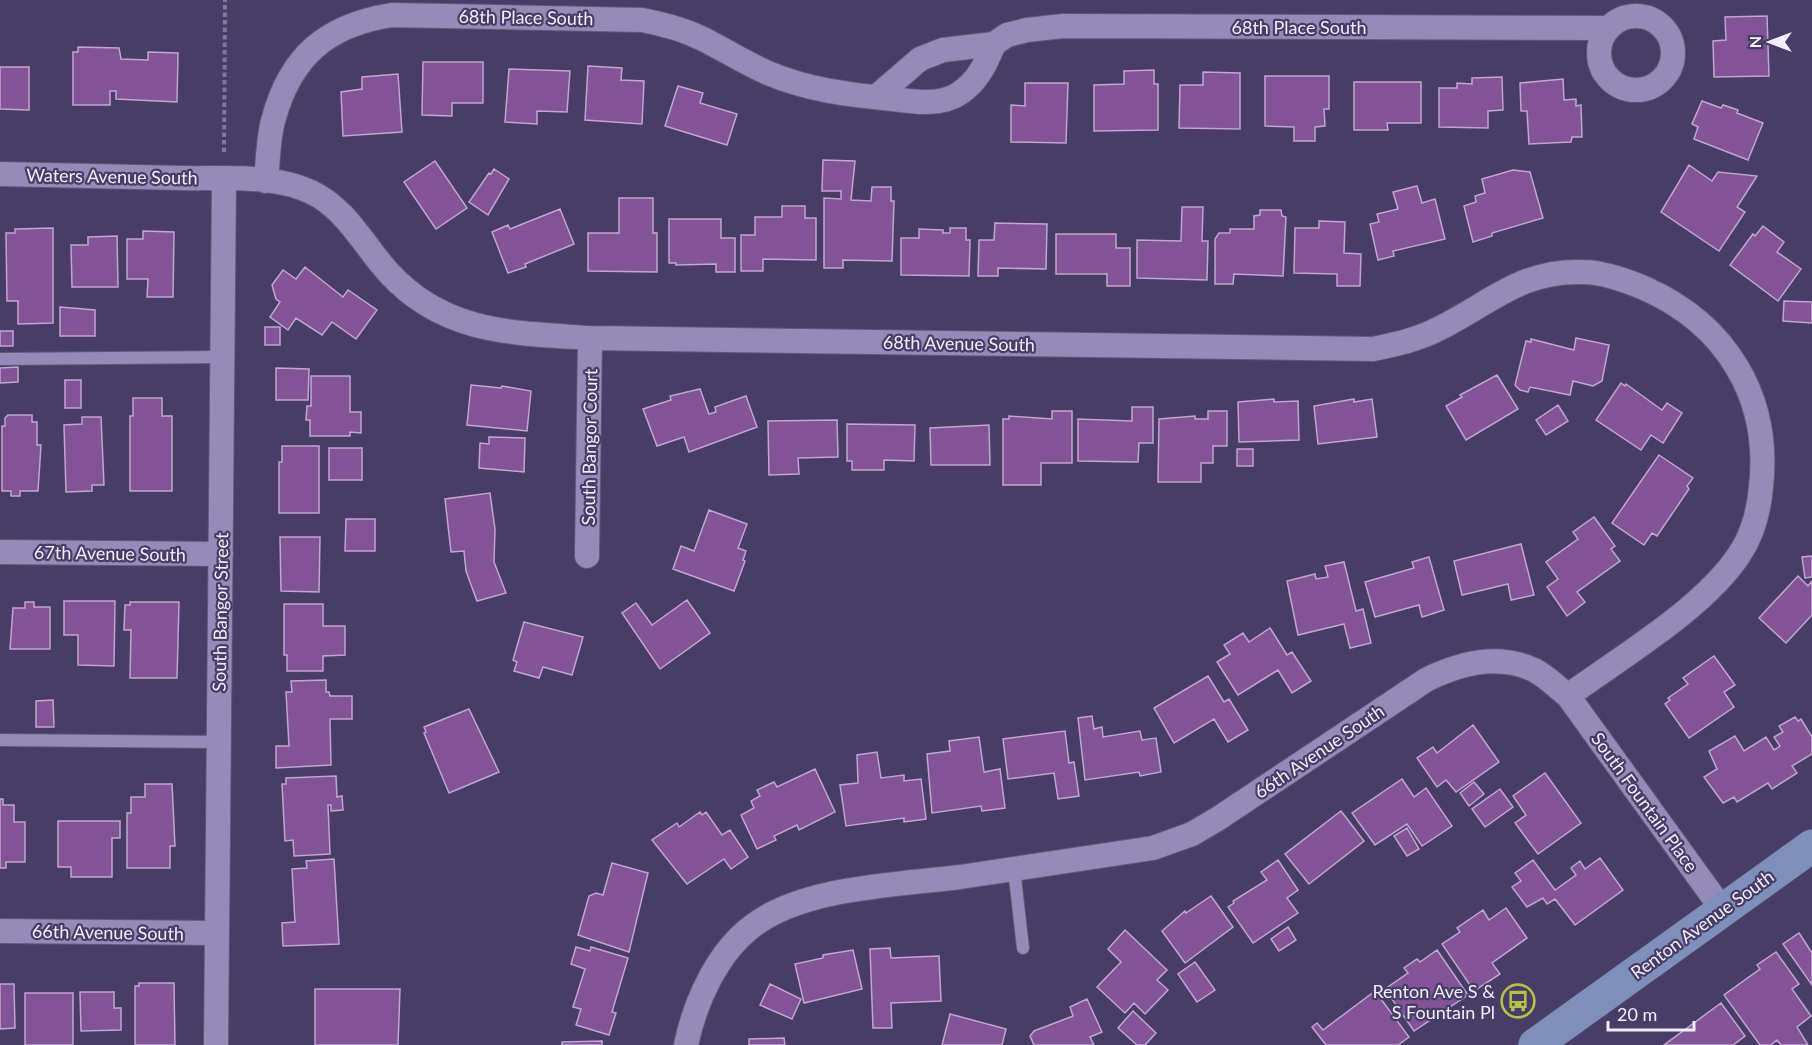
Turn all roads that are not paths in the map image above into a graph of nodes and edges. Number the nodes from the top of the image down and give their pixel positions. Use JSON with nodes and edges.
{"nodes":[{"id":1,"x":1607,"y":28,"type":"dead end"},
{"id":2,"x":994,"y":44,"type":"junction"},
{"id":3,"x":876,"y":98,"type":"junction"},
{"id":4,"x":0,"y":174,"type":"edge"},
{"id":5,"x":224,"y":179,"type":"junction"},
{"id":6,"x":266,"y":181,"type":"junction"},
{"id":7,"x":590,"y":338,"type":"junction"},
{"id":8,"x":222,"y":357,"type":"junction"},
{"id":9,"x":0,"y":359,"type":"edge"},
{"id":10,"x":0,"y":552,"type":"edge"},
{"id":11,"x":220,"y":554,"type":"junction"},
{"id":12,"x":587,"y":556,"type":"dead end"},
{"id":13,"x":1568,"y":696,"type":"junction"},
{"id":14,"x":0,"y":740,"type":"edge"},
{"id":15,"x":219,"y":742,"type":"junction"},
{"id":16,"x":1812,"y":846,"type":"edge"},
{"id":17,"x":1014,"y":869,"type":"junction"},
{"id":18,"x":1722,"y":909,"type":"junction"},
{"id":19,"x":0,"y":931,"type":"edge"},
{"id":20,"x":217,"y":933,"type":"junction"},
{"id":21,"x":1023,"y":948,"type":"dead end"},
{"id":22,"x":216,"y":1045,"type":"edge"},
{"id":23,"x":686,"y":1045,"type":"edge"},
{"id":24,"x":1535,"y":1045,"type":"edge"}],
"edges":[{"from":1,"to":2,"type":"street","name":"68th Place South"},
{"from":2,"to":3,"type":"street","name":"68th Place South"},
{"from":2,"to":3,"type":"street","name":"68th Place South"},
{"from":3,"to":6,"type":"street","name":"68th Place South"},
{"from":4,"to":5,"type":"street","name":"Waters Avenue South"},
{"from":5,"to":6,"type":"street","name":"68th Avenue South"},
{"from":5,"to":8,"type":"street","name":"South Bangor Street"},
{"from":6,"to":7,"type":"street","name":"68th Avenue South"},
{"from":7,"to":12,"type":"street","name":"South Bangor Court"},
{"from":7,"to":13,"type":"street","name":"68th Avenue South"},
{"from":8,"to":9,"type":"lane"},
{"from":8,"to":11,"type":"street","name":"South Bangor Street"},
{"from":10,"to":11,"type":"street","name":"67th Avenue South"},
{"from":11,"to":15,"type":"street","name":"South Bangor Street"},
{"from":13,"to":17,"type":"street","name":"66th Avenue South"},
{"from":13,"to":18,"type":"street","name":"South Fountain Place"},
{"from":14,"to":15,"type":"lane"},
{"from":15,"to":20,"type":"street","name":"South Bangor Street"},
{"from":16,"to":18,"type":"main road","name":"Renton Avenue South"},
{"from":17,"to":21,"type":"lane"},
{"from":17,"to":23,"type":"street","name":"66th Avenue South"},
{"from":18,"to":24,"type":"main road","name":"Renton Avenue South"},
{"from":19,"to":20,"type":"street","name":"66th Avenue South"},
{"from":20,"to":22,"type":"street","name":"South Bangor Street"}]}
